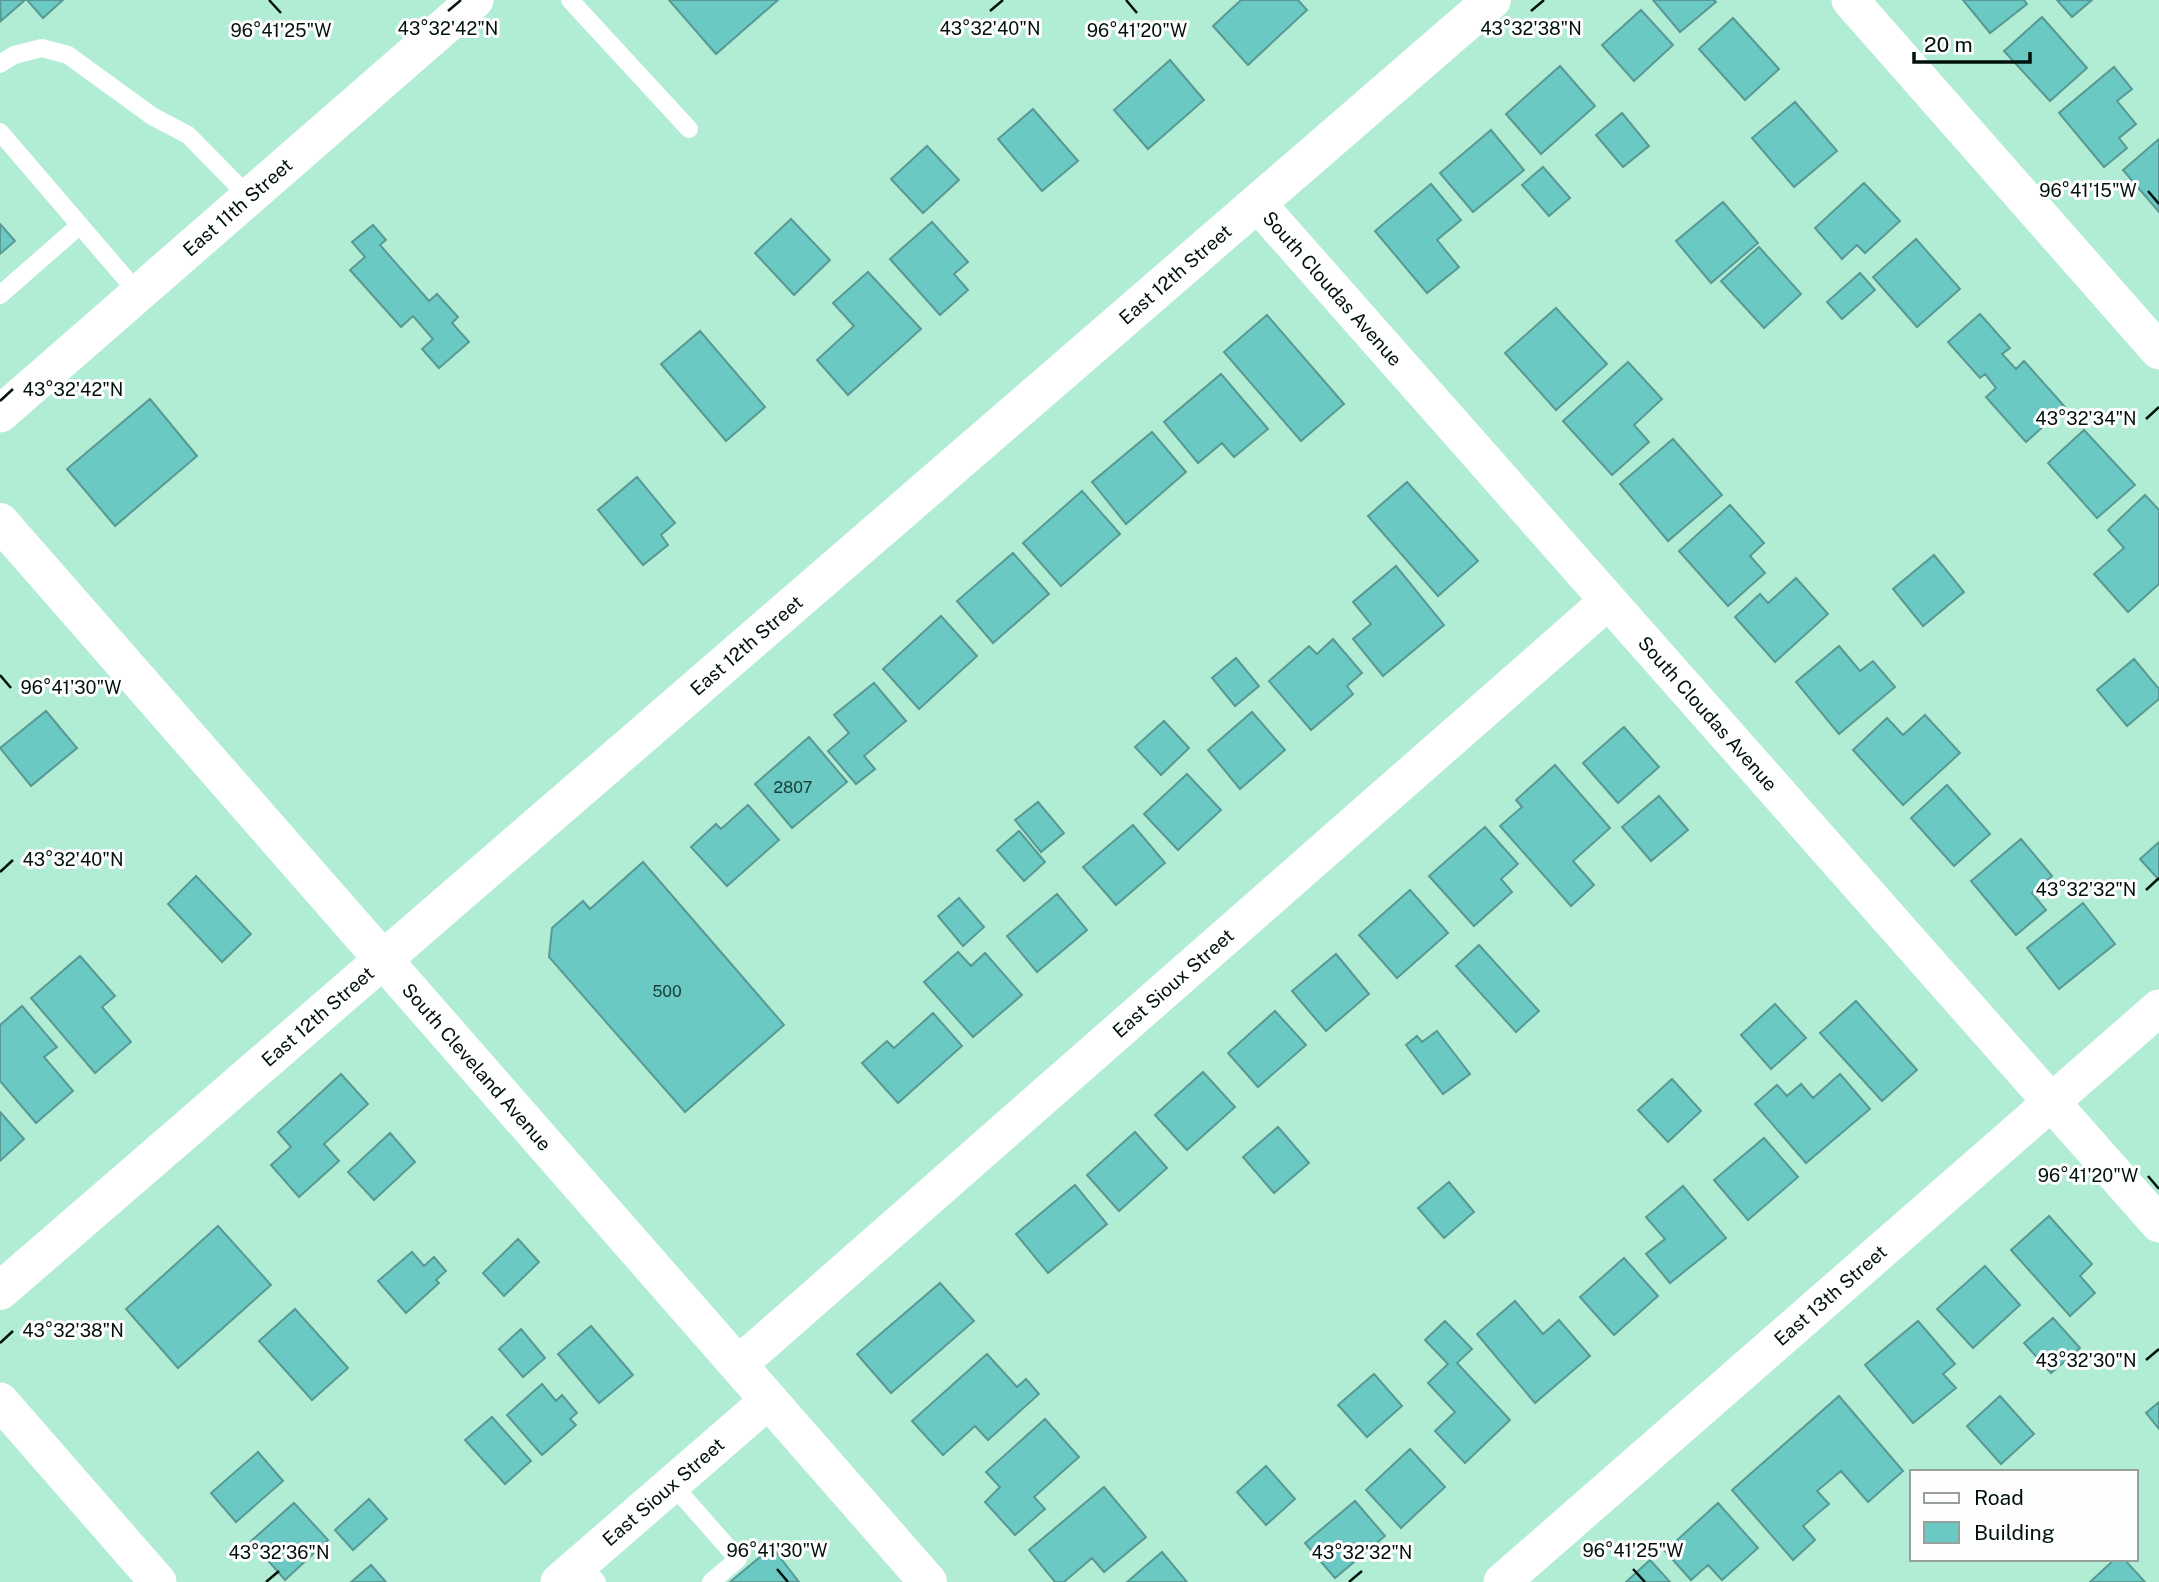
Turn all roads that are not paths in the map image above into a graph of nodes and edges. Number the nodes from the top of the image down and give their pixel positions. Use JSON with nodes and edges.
{"nodes":[{"id":1,"x":475,"y":0,"type":"edge"},
{"id":2,"x":570,"y":0,"type":"edge"},
{"id":3,"x":1492,"y":0,"type":"edge"},
{"id":4,"x":1850,"y":0,"type":"edge"},
{"id":5,"x":0,"y":64,"type":"edge"},
{"id":6,"x":689,"y":129,"type":"dead end"},
{"id":7,"x":0,"y":132,"type":"edge"},
{"id":8,"x":249,"y":197,"type":"junction"},
{"id":9,"x":1257,"y":203,"type":"junction"},
{"id":10,"x":80,"y":225,"type":"junction"},
{"id":11,"x":138,"y":293,"type":"junction"},
{"id":12,"x":0,"y":295,"type":"edge"},
{"id":13,"x":2159,"y":351,"type":"edge"},
{"id":14,"x":0,"y":414,"type":"edge"},
{"id":15,"x":0,"y":522,"type":"edge"},
{"id":16,"x":1608,"y":601,"type":"junction"},
{"id":17,"x":383,"y":959,"type":"junction"},
{"id":18,"x":2159,"y":1008,"type":"edge"},
{"id":19,"x":2052,"y":1102,"type":"junction"},
{"id":20,"x":2159,"y":1224,"type":"edge"},
{"id":21,"x":0,"y":1291,"type":"edge"},
{"id":22,"x":738,"y":1365,"type":"junction"},
{"id":23,"x":769,"y":1400,"type":"junction"},
{"id":24,"x":0,"y":1401,"type":"edge"},
{"id":25,"x":672,"y":1484,"type":"junction"},
{"id":26,"x":579,"y":1576,"type":"edge"},
{"id":27,"x":158,"y":1582,"type":"edge"},
{"id":28,"x":711,"y":1582,"type":"edge"},
{"id":29,"x":928,"y":1582,"type":"edge"},
{"id":30,"x":1502,"y":1582,"type":"edge"}],
"edges":[{"from":1,"to":8,"type":"street","name":"East 11th Street"},
{"from":2,"to":6,"type":"lane"},
{"from":3,"to":9,"type":"street","name":"East 12th Street"},
{"from":4,"to":13,"type":"street"},
{"from":5,"to":8,"type":"lane"},
{"from":7,"to":10,"type":"lane"},
{"from":8,"to":11,"type":"street","name":"East 11th Street"},
{"from":9,"to":16,"type":"street","name":"South Cloudas Avenue"},
{"from":9,"to":17,"type":"street","name":"East 12th Street"},
{"from":10,"to":11,"type":"lane"},
{"from":10,"to":12,"type":"lane"},
{"from":11,"to":14,"type":"street","name":"East 11th Street"},
{"from":15,"to":17,"type":"street","name":"South Cleveland Avenue"},
{"from":16,"to":19,"type":"street","name":"South Cloudas Avenue"},
{"from":16,"to":22,"type":"street","name":"East Sioux Street"},
{"from":17,"to":21,"type":"street","name":"East 12th Street"},
{"from":17,"to":22,"type":"street","name":"South Cleveland Avenue"},
{"from":18,"to":19,"type":"street","name":"East 13th Street"},
{"from":19,"to":20,"type":"street","name":"South Cloudas Avenue"},
{"from":19,"to":30,"type":"street","name":"East 13th Street"},
{"from":22,"to":23,"type":"street","name":"South Cleveland Avenue"},
{"from":23,"to":25,"type":"street","name":"East Sioux Street"},
{"from":23,"to":29,"type":"street","name":"South Cleveland Avenue"},
{"from":24,"to":27,"type":"street"},
{"from":25,"to":26,"type":"street","name":"East Sioux Street"},
{"from":25,"to":28,"type":"lane"}]}
